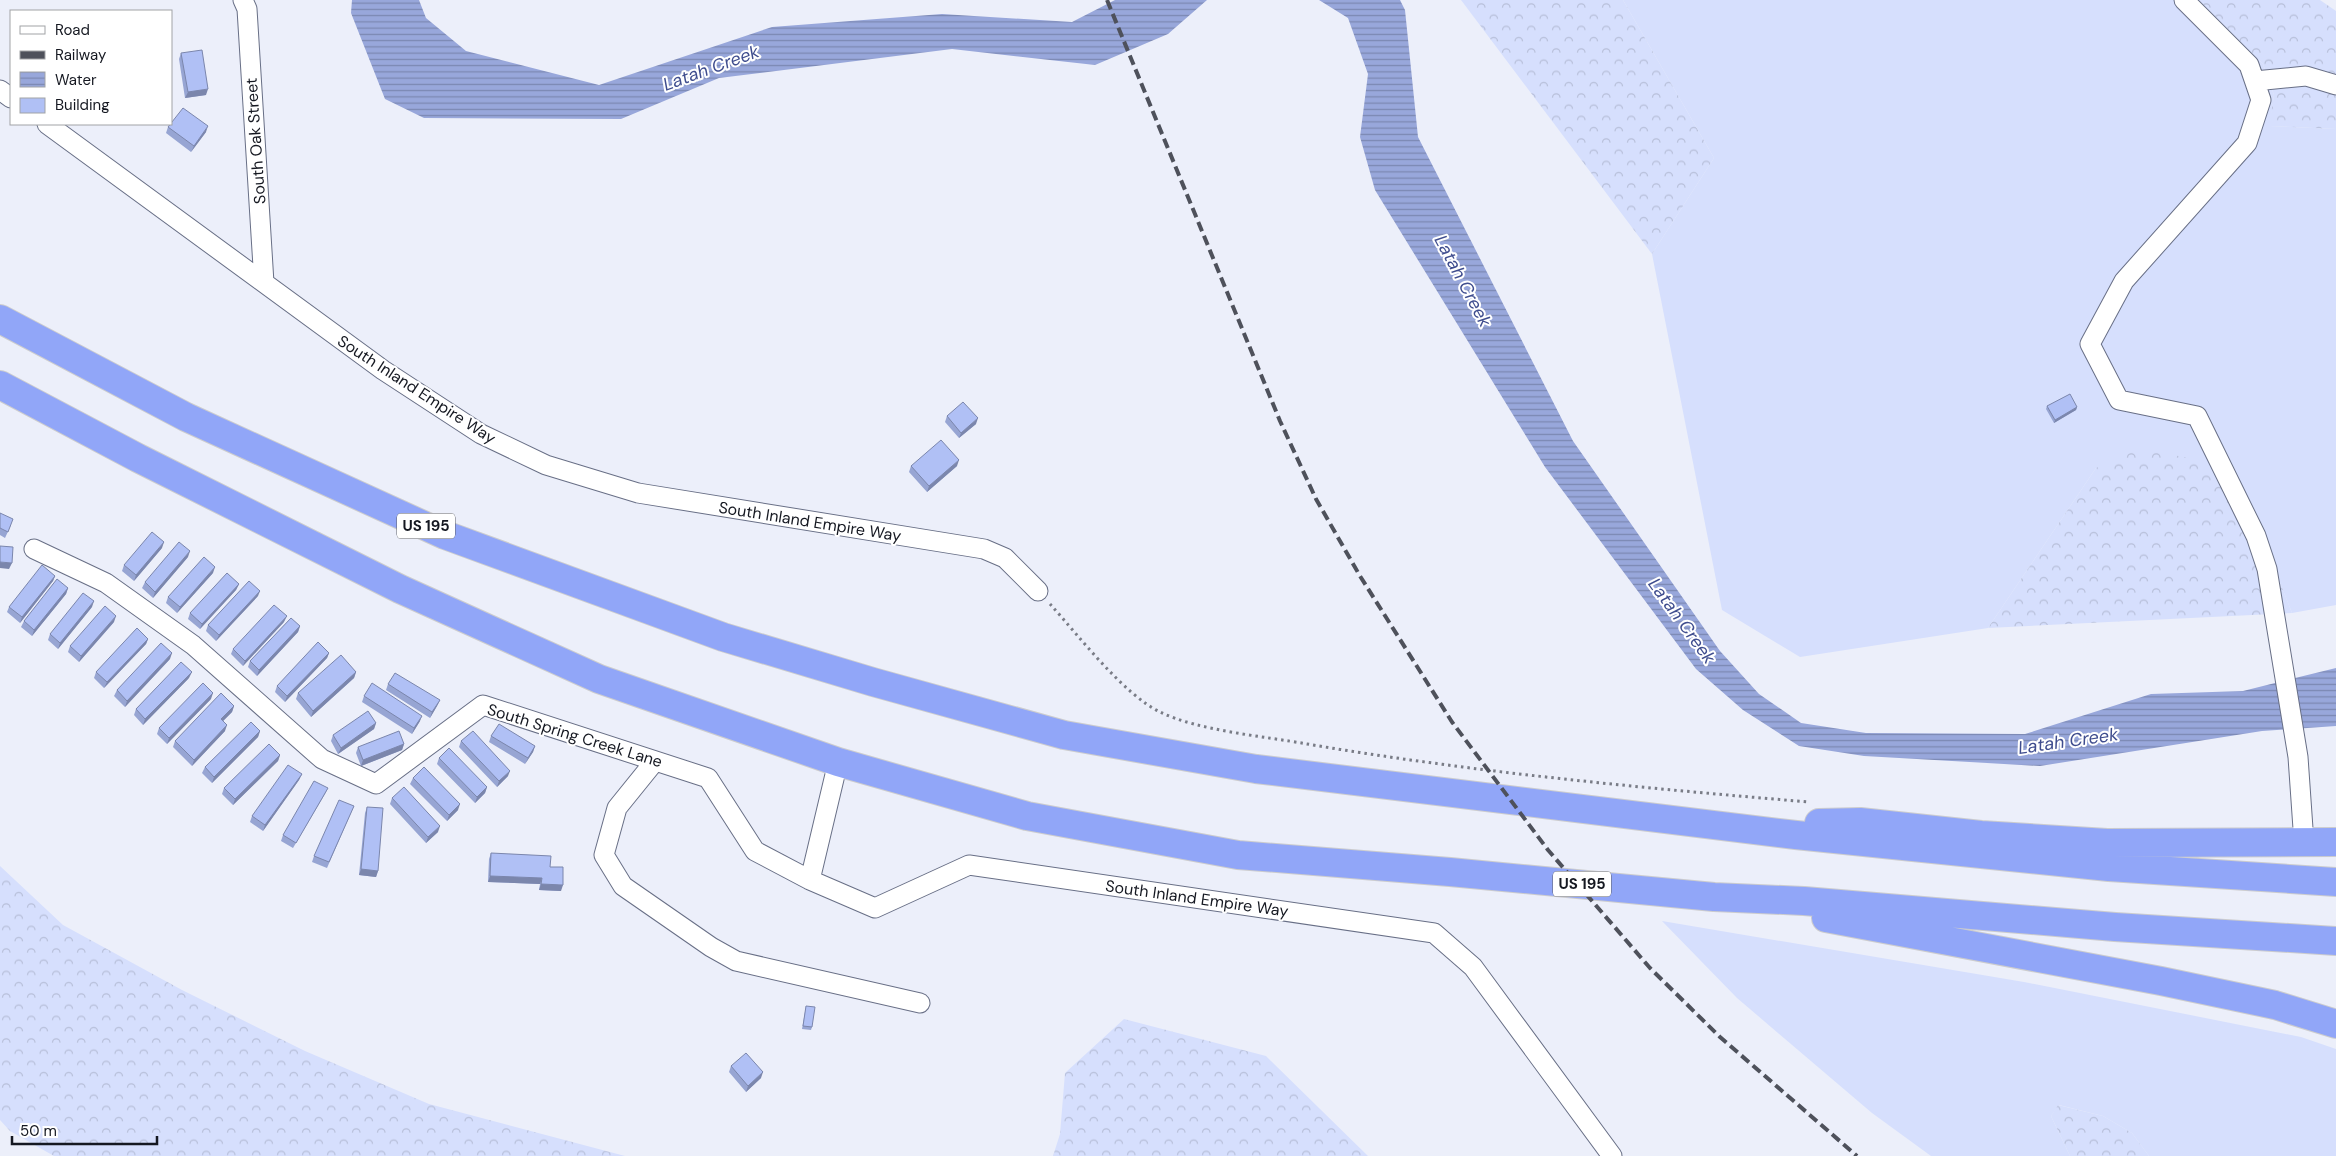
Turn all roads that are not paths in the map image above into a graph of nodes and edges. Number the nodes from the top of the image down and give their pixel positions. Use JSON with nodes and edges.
{"nodes":[{"id":1,"x":244,"y":0,"type":"edge"},
{"id":2,"x":2184,"y":0,"type":"edge"},
{"id":3,"x":2255,"y":81,"type":"junction"},
{"id":4,"x":2336,"y":85,"type":"edge"},
{"id":5,"x":48,"y":125,"type":"edge"},
{"id":6,"x":264,"y":283,"type":"junction"},
{"id":7,"x":0,"y":319,"type":"edge"},
{"id":8,"x":0,"y":385,"type":"edge"},
{"id":9,"x":34,"y":548,"type":"dead end"},
{"id":10,"x":1038,"y":591,"type":"road end"},
{"id":11,"x":655,"y":760,"type":"junction"},
{"id":12,"x":838,"y":762,"type":"junction"},
{"id":13,"x":1729,"y":826,"type":"junction"},
{"id":14,"x":2336,"y":842,"type":"edge"},
{"id":15,"x":2304,"y":843,"type":"junction"},
{"id":16,"x":810,"y":880,"type":"junction"},
{"id":17,"x":2336,"y":882,"type":"edge"},
{"id":18,"x":1714,"y":897,"type":"junction"},
{"id":19,"x":2336,"y":941,"type":"edge"},
{"id":20,"x":920,"y":1003,"type":"dead end"},
{"id":21,"x":2330,"y":1021,"type":"edge"},
{"id":22,"x":1612,"y":1156,"type":"edge"}],
"edges":[{"from":1,"to":6,"type":"street","name":"South Oak Street"},
{"from":2,"to":3,"type":"street"},
{"from":3,"to":4,"type":"street"},
{"from":3,"to":15,"type":"street"},
{"from":5,"to":6,"type":"street","name":"South Inland Empire Way"},
{"from":6,"to":10,"type":"street","name":"South Inland Empire Way"},
{"from":7,"to":13,"type":"highway","number":"US 195"},
{"from":8,"to":12,"type":"highway","number":"US 195"},
{"from":9,"to":11,"type":"street","name":"South Spring Creek Lane"},
{"from":11,"to":16,"type":"street","name":"South Spring Creek Lane"},
{"from":11,"to":20,"type":"street"},
{"from":12,"to":16,"type":"street"},
{"from":12,"to":18,"type":"highway","number":"US 195"},
{"from":13,"to":15,"type":"highway"},
{"from":13,"to":17,"type":"highway","number":"US 195"},
{"from":14,"to":15,"type":"highway"},
{"from":16,"to":22,"type":"street","name":"South Inland Empire Way"},
{"from":18,"to":19,"type":"highway","number":"US 195"},
{"from":18,"to":21,"type":"highway"}]}
